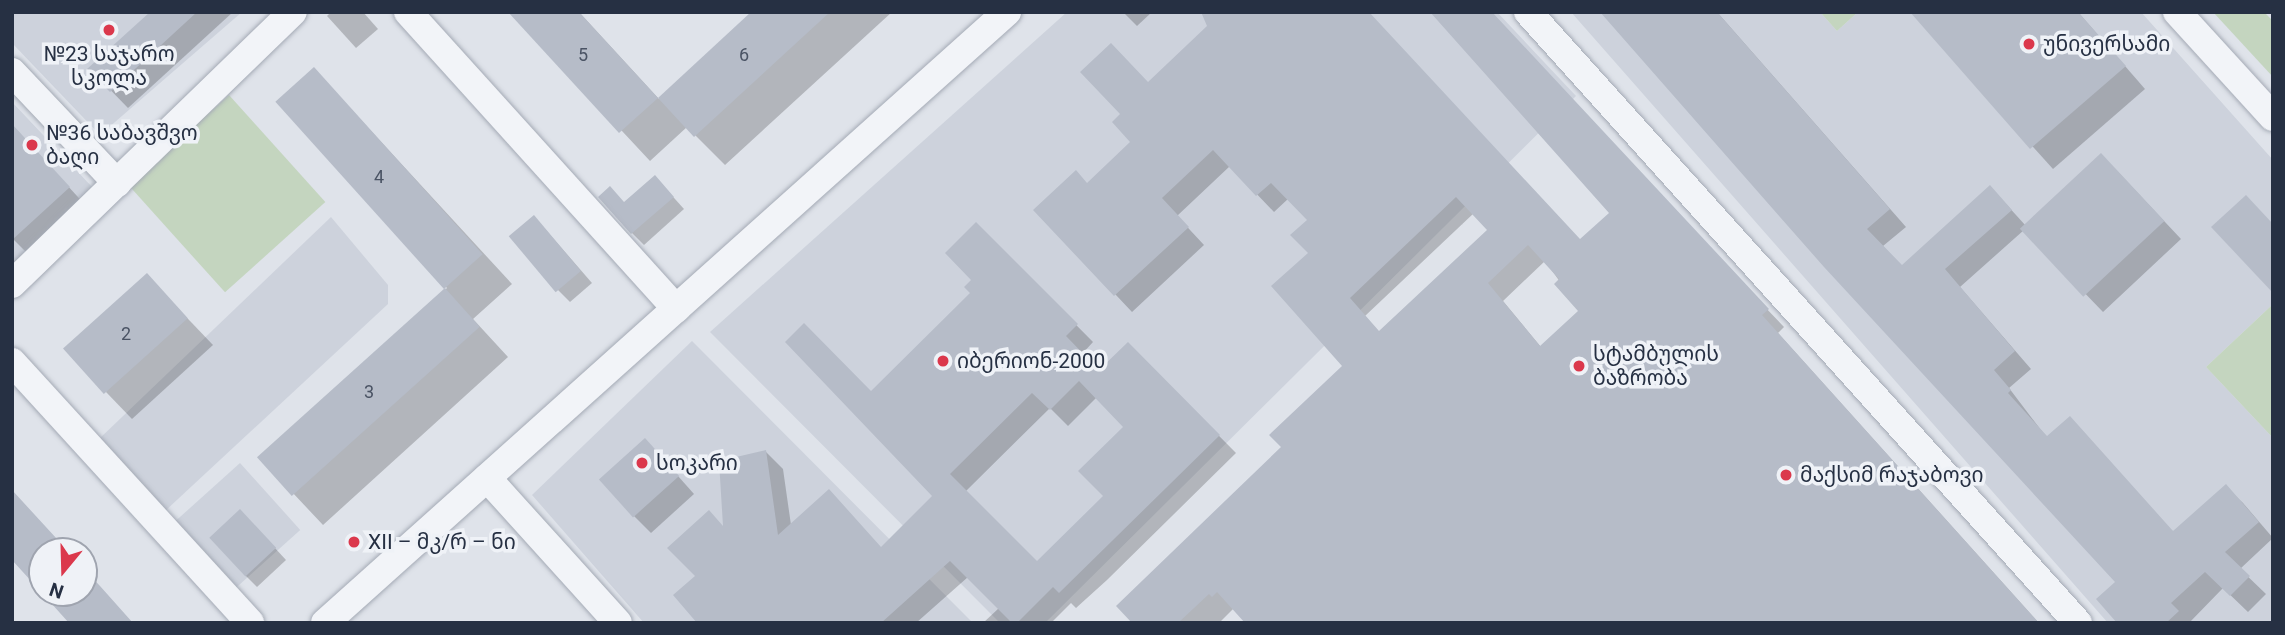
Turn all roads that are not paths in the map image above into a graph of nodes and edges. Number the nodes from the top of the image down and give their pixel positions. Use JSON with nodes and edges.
{"nodes":[{"id":1,"x":293,"y":12,"type":"edge"},
{"id":2,"x":408,"y":12,"type":"edge"},
{"id":3,"x":1007,"y":12,"type":"edge"},
{"id":4,"x":1528,"y":12,"type":"edge"},
{"id":5,"x":2178,"y":12,"type":"edge"},
{"id":6,"x":12,"y":72,"type":"edge"},
{"id":7,"x":2273,"y":117,"type":"edge"},
{"id":8,"x":117,"y":183,"type":"junction"},
{"id":9,"x":12,"y":284,"type":"edge"},
{"id":10,"x":676,"y":309,"type":"junction"},
{"id":11,"x":12,"y":362,"type":"edge"},
{"id":12,"x":486,"y":478,"type":"junction"},
{"id":13,"x":250,"y":623,"type":"edge"},
{"id":14,"x":325,"y":623,"type":"edge"},
{"id":15,"x":618,"y":623,"type":"edge"},
{"id":16,"x":2078,"y":623,"type":"edge"}],
"edges":[{"from":1,"to":8,"type":"street"},
{"from":2,"to":10,"type":"street"},
{"from":3,"to":10,"type":"street"},
{"from":4,"to":16,"type":"street"},
{"from":5,"to":7,"type":"street"},
{"from":6,"to":8,"type":"street"},
{"from":8,"to":9,"type":"street"},
{"from":10,"to":12,"type":"street"},
{"from":11,"to":13,"type":"street"},
{"from":12,"to":14,"type":"street"},
{"from":12,"to":15,"type":"street"}]}
